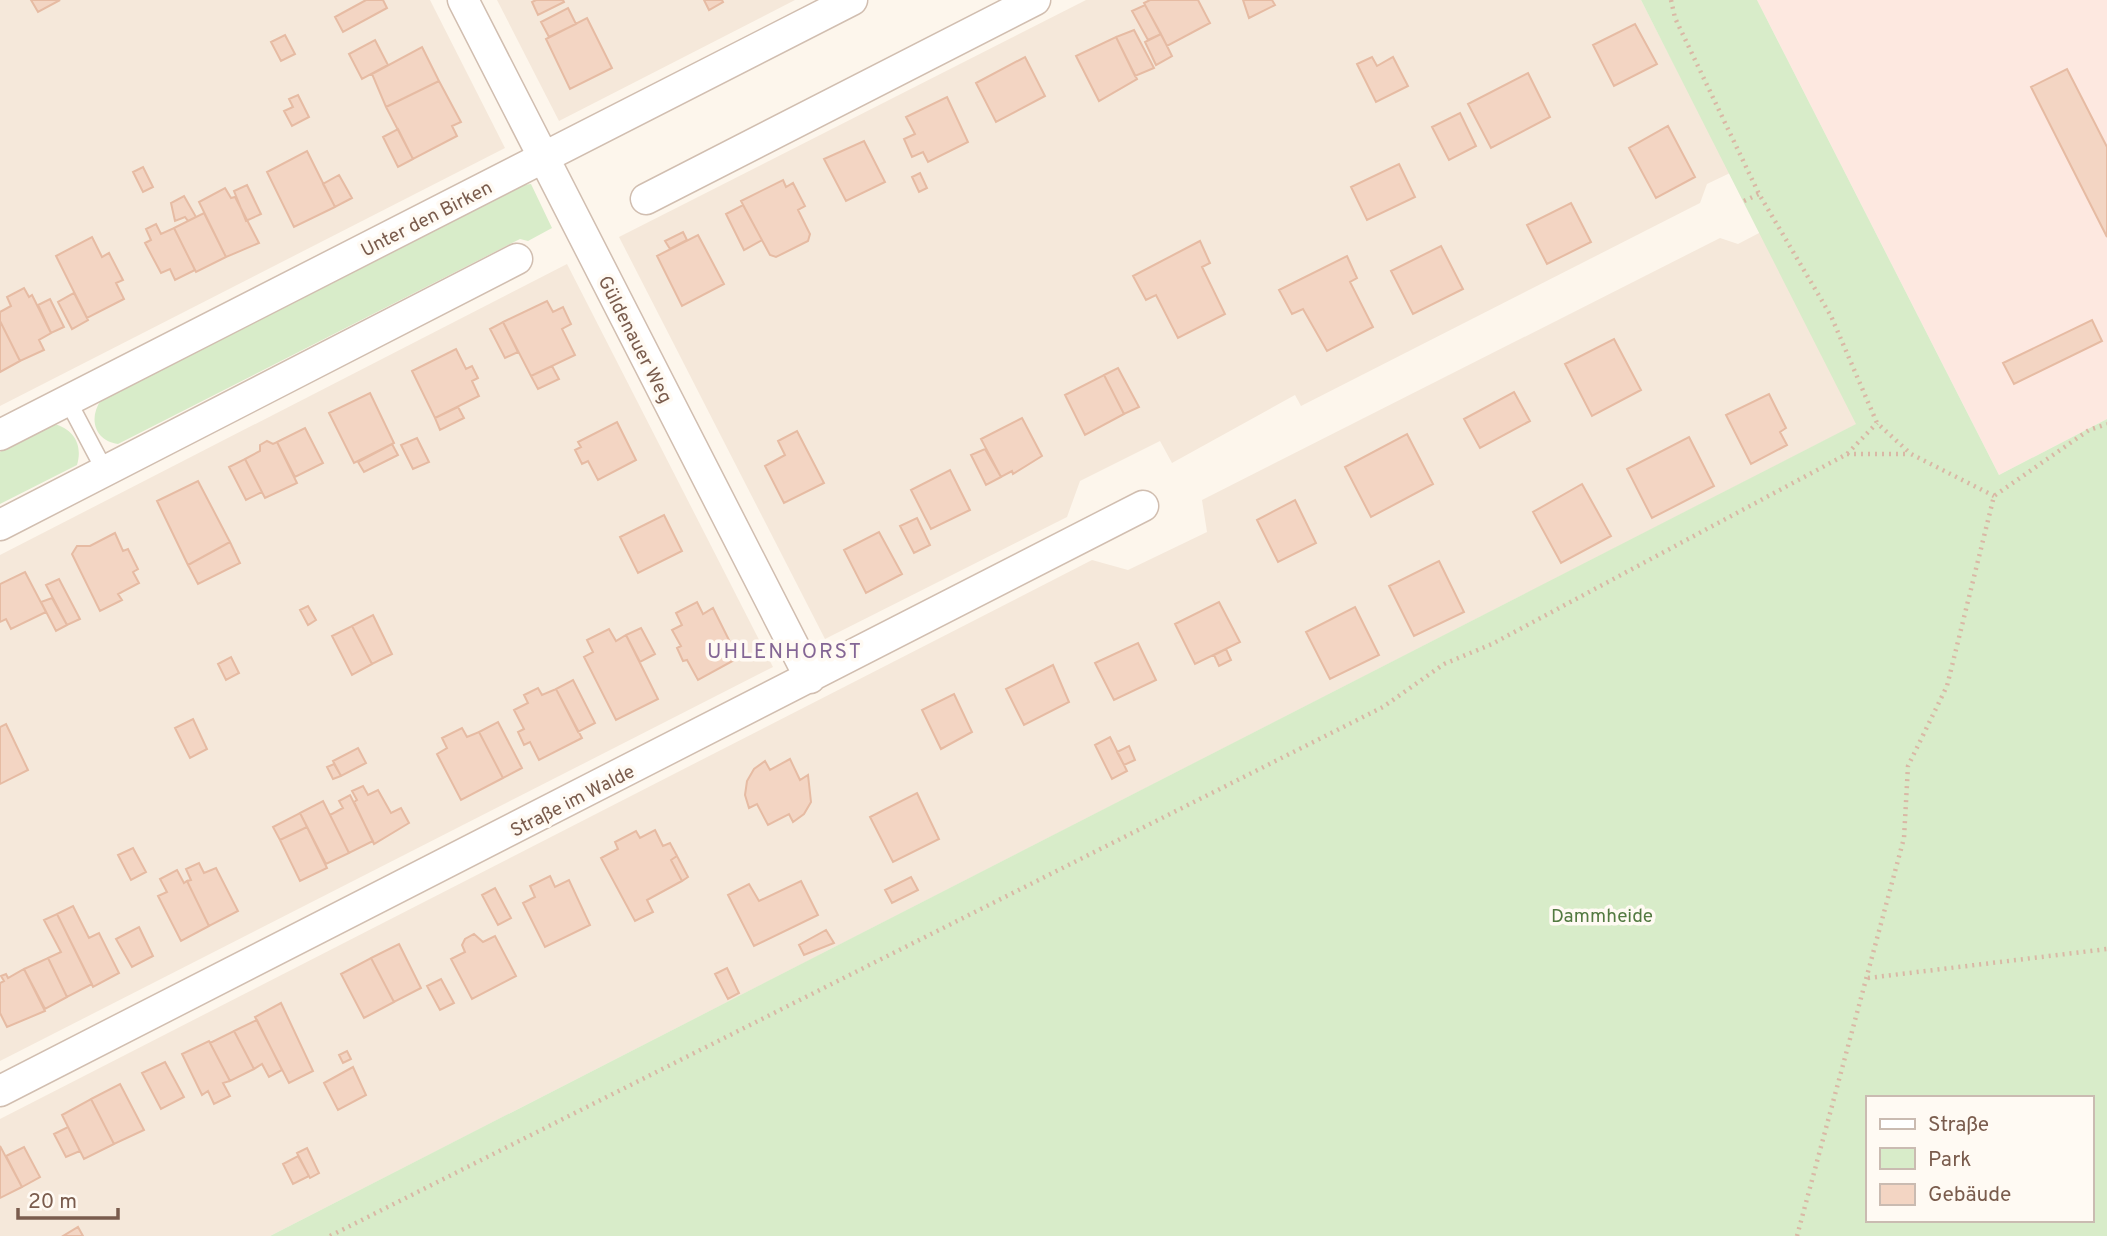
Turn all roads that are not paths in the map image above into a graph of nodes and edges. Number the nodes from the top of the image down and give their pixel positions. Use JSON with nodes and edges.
{"nodes":[{"id":1,"x":463,"y":0,"type":"edge"},
{"id":2,"x":852,"y":0,"type":"edge"},
{"id":3,"x":1017,"y":4,"type":"edge"},
{"id":4,"x":544,"y":158,"type":"junction"},
{"id":5,"x":646,"y":199,"type":"dead end"},
{"id":6,"x":517,"y":259,"type":"dead end"},
{"id":7,"x":68,"y":401,"type":"junction"},
{"id":8,"x":0,"y":435,"type":"edge"},
{"id":9,"x":105,"y":471,"type":"junction"},
{"id":10,"x":1143,"y":506,"type":"dead end"},
{"id":11,"x":0,"y":525,"type":"edge"},
{"id":12,"x":810,"y":678,"type":"junction"},
{"id":13,"x":0,"y":1091,"type":"edge"}],
"edges":[{"from":1,"to":4,"type":"street","name":"Güldenauer Weg"},
{"from":2,"to":4,"type":"street","name":"Unter den Birken"},
{"from":3,"to":5,"type":"street"},
{"from":4,"to":7,"type":"street","name":"Unter den Birken"},
{"from":4,"to":12,"type":"street","name":"Güldenauer Weg"},
{"from":6,"to":9,"type":"street"},
{"from":7,"to":8,"type":"street","name":"Unter den Birken"},
{"from":7,"to":9,"type":"lane"},
{"from":9,"to":11,"type":"street"},
{"from":10,"to":12,"type":"street","name":"Straße im Walde"},
{"from":12,"to":13,"type":"street","name":"Straße im Walde"}]}
